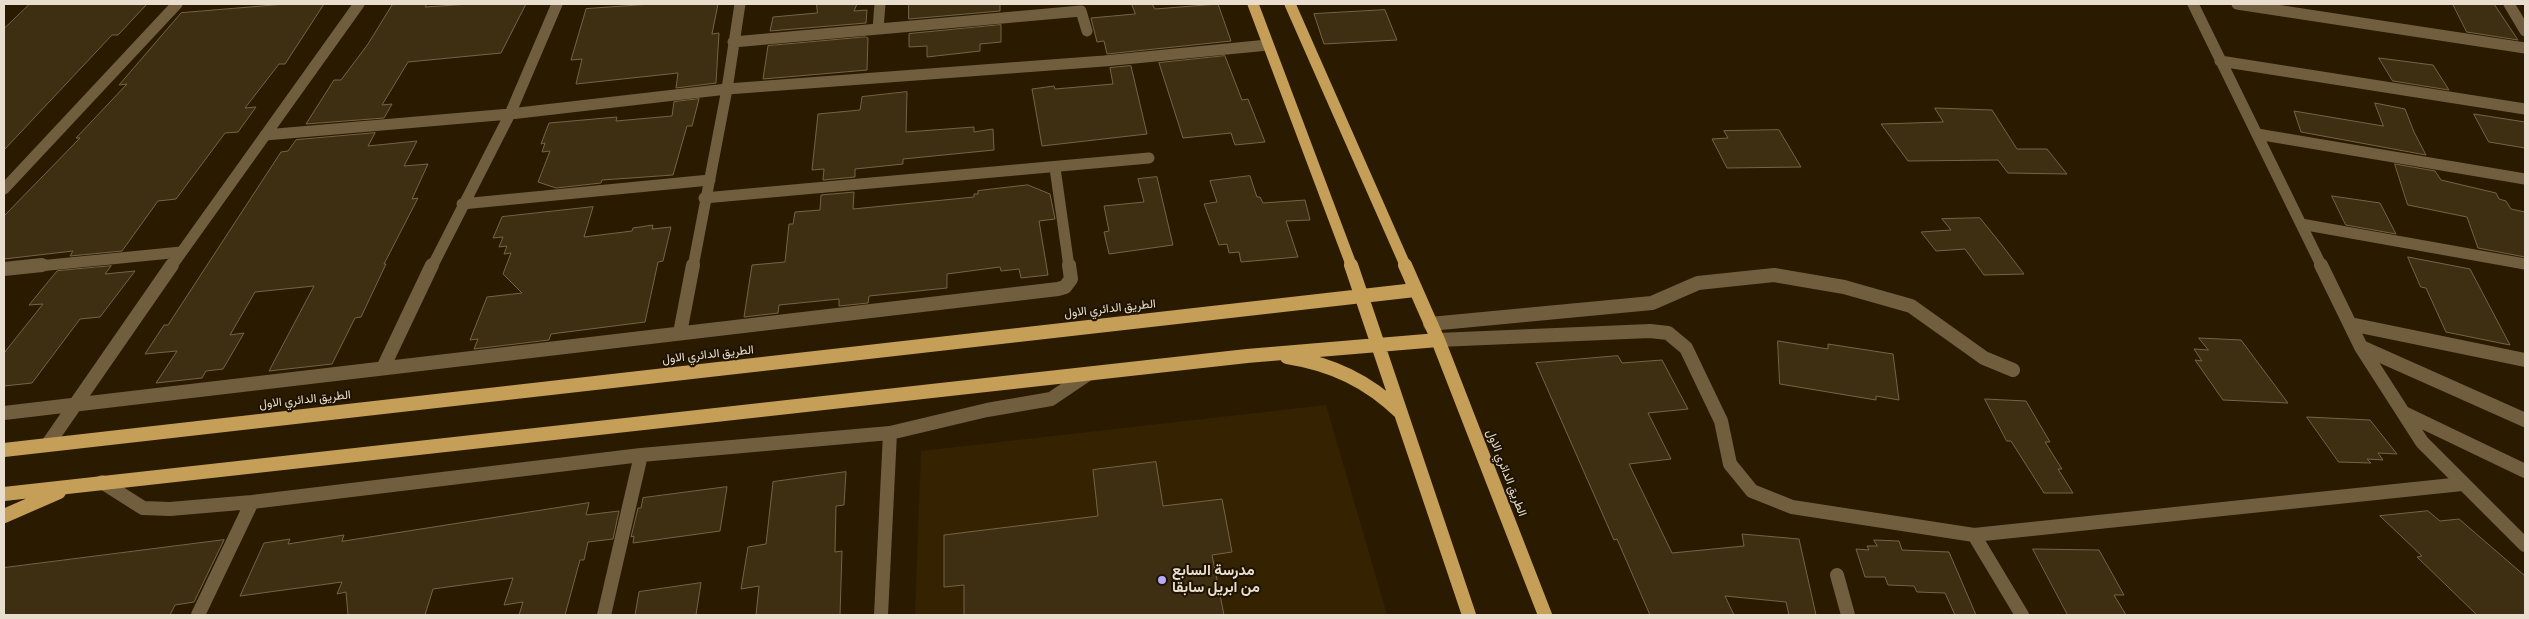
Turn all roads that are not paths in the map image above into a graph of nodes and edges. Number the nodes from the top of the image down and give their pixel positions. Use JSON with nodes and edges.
{"nodes":[{"id":1,"x":177,"y":4,"type":"edge"},
{"id":2,"x":359,"y":4,"type":"edge"},
{"id":3,"x":557,"y":4,"type":"edge"},
{"id":4,"x":740,"y":4,"type":"edge"},
{"id":5,"x":880,"y":4,"type":"edge"},
{"id":6,"x":1253,"y":4,"type":"edge"},
{"id":7,"x":1290,"y":4,"type":"edge"},
{"id":8,"x":2193,"y":4,"type":"edge"},
{"id":9,"x":2237,"y":4,"type":"edge"},
{"id":10,"x":2509,"y":4,"type":"edge"},
{"id":11,"x":1080,"y":7,"type":"edge"},
{"id":12,"x":878,"y":28,"type":"junction"},
{"id":13,"x":2525,"y":30,"type":"edge"},
{"id":14,"x":1087,"y":32,"type":"dead end"},
{"id":15,"x":733,"y":42,"type":"junction"},
{"id":16,"x":1268,"y":46,"type":"junction"},
{"id":17,"x":2525,"y":48,"type":"edge"},
{"id":18,"x":2220,"y":61,"type":"junction"},
{"id":19,"x":727,"y":89,"type":"junction"},
{"id":20,"x":2525,"y":108,"type":"edge"},
{"id":21,"x":510,"y":114,"type":"junction"},
{"id":22,"x":2257,"y":134,"type":"junction"},
{"id":23,"x":265,"y":135,"type":"junction"},
{"id":24,"x":1149,"y":158,"type":"dead end"},
{"id":25,"x":1055,"y":168,"type":"junction"},
{"id":26,"x":2525,"y":179,"type":"edge"},
{"id":27,"x":710,"y":180,"type":"junction"},
{"id":28,"x":4,"y":189,"type":"edge"},
{"id":29,"x":704,"y":198,"type":"junction"},
{"id":30,"x":462,"y":204,"type":"junction"},
{"id":31,"x":2301,"y":224,"type":"junction"},
{"id":32,"x":181,"y":252,"type":"junction"},
{"id":33,"x":2525,"y":264,"type":"edge"},
{"id":34,"x":4,"y":269,"type":"edge"},
{"id":35,"x":1415,"y":290,"type":"junction"},
{"id":36,"x":1363,"y":296,"type":"junction"},
{"id":37,"x":1430,"y":324,"type":"junction"},
{"id":38,"x":2350,"y":324,"type":"junction"},
{"id":39,"x":680,"y":333,"type":"junction"},
{"id":40,"x":1438,"y":340,"type":"junction"},
{"id":41,"x":1379,"y":344,"type":"junction"},
{"id":42,"x":2361,"y":347,"type":"junction"},
{"id":43,"x":1247,"y":356,"type":"junction"},
{"id":44,"x":2525,"y":360,"type":"edge"},
{"id":45,"x":383,"y":368,"type":"junction"},
{"id":46,"x":2013,"y":370,"type":"dead end"},
{"id":47,"x":1088,"y":374,"type":"junction"},
{"id":48,"x":75,"y":405,"type":"junction"},
{"id":49,"x":2403,"y":412,"type":"junction"},
{"id":50,"x":4,"y":413,"type":"edge"},
{"id":51,"x":1403,"y":416,"type":"junction"},
{"id":52,"x":2525,"y":420,"type":"edge"},
{"id":53,"x":890,"y":433,"type":"junction"},
{"id":54,"x":48,"y":444,"type":"junction"},
{"id":55,"x":4,"y":450,"type":"edge"},
{"id":56,"x":641,"y":455,"type":"junction"},
{"id":57,"x":2525,"y":471,"type":"edge"},
{"id":58,"x":102,"y":482,"type":"junction"},
{"id":59,"x":2462,"y":484,"type":"junction"},
{"id":60,"x":75,"y":485,"type":"junction"},
{"id":61,"x":4,"y":494,"type":"edge"},
{"id":62,"x":252,"y":502,"type":"junction"},
{"id":63,"x":4,"y":516,"type":"edge"},
{"id":64,"x":1974,"y":535,"type":"junction"},
{"id":65,"x":2525,"y":545,"type":"edge"},
{"id":66,"x":1837,"y":575,"type":"dead end"},
{"id":67,"x":198,"y":615,"type":"edge"},
{"id":68,"x":604,"y":615,"type":"edge"},
{"id":69,"x":881,"y":615,"type":"edge"},
{"id":70,"x":1469,"y":615,"type":"edge"},
{"id":71,"x":1545,"y":615,"type":"edge"},
{"id":72,"x":1848,"y":615,"type":"edge"},
{"id":73,"x":2022,"y":615,"type":"edge"}],
"edges":[{"from":1,"to":28,"type":"street"},
{"from":2,"to":23,"type":"street"},
{"from":3,"to":21,"type":"street"},
{"from":4,"to":15,"type":"street"},
{"from":5,"to":12,"type":"street"},
{"from":6,"to":16,"type":"main road"},
{"from":7,"to":35,"type":"main road","name":"الطريق الدائري الاول"},
{"from":8,"to":18,"type":"street"},
{"from":9,"to":17,"type":"street"},
{"from":10,"to":13,"type":"street"},
{"from":11,"to":12,"type":"street"},
{"from":11,"to":14,"type":"street"},
{"from":12,"to":15,"type":"street"},
{"from":15,"to":19,"type":"street"},
{"from":16,"to":19,"type":"street"},
{"from":16,"to":36,"type":"main road"},
{"from":18,"to":20,"type":"street"},
{"from":18,"to":22,"type":"street"},
{"from":19,"to":21,"type":"street"},
{"from":19,"to":27,"type":"street"},
{"from":21,"to":23,"type":"street"},
{"from":21,"to":30,"type":"street"},
{"from":22,"to":26,"type":"street"},
{"from":22,"to":31,"type":"street"},
{"from":23,"to":32,"type":"street"},
{"from":24,"to":25,"type":"street"},
{"from":25,"to":29,"type":"street"},
{"from":25,"to":39,"type":"street"},
{"from":27,"to":29,"type":"street"},
{"from":27,"to":30,"type":"street"},
{"from":29,"to":39,"type":"street"},
{"from":30,"to":45,"type":"street"},
{"from":31,"to":33,"type":"street"},
{"from":31,"to":38,"type":"street"},
{"from":32,"to":34,"type":"street"},
{"from":32,"to":48,"type":"street"},
{"from":35,"to":36,"type":"main road","name":"الطريق الدائري الاول"},
{"from":35,"to":37,"type":"main road","name":"الطريق الدائري الاول"},
{"from":36,"to":41,"type":"main road"},
{"from":36,"to":54,"type":"main road","name":"الطريق الدائري الاول"},
{"from":37,"to":40,"type":"main road","name":"الطريق الدائري الاول"},
{"from":37,"to":46,"type":"street"},
{"from":38,"to":42,"type":"street"},
{"from":38,"to":44,"type":"street"},
{"from":39,"to":45,"type":"street"},
{"from":40,"to":41,"type":"main road"},
{"from":40,"to":64,"type":"street"},
{"from":40,"to":71,"type":"main road","name":"الطريق الدائري الاول"},
{"from":41,"to":43,"type":"main road"},
{"from":41,"to":51,"type":"main road"},
{"from":42,"to":49,"type":"street"},
{"from":42,"to":52,"type":"street"},
{"from":43,"to":47,"type":"main road"},
{"from":43,"to":51,"type":"main road"},
{"from":45,"to":48,"type":"street"},
{"from":47,"to":53,"type":"street"},
{"from":47,"to":58,"type":"main road"},
{"from":48,"to":50,"type":"street"},
{"from":48,"to":54,"type":"street"},
{"from":49,"to":57,"type":"street"},
{"from":49,"to":59,"type":"street"},
{"from":51,"to":70,"type":"main road"},
{"from":53,"to":56,"type":"street"},
{"from":53,"to":69,"type":"street"},
{"from":54,"to":55,"type":"main road","name":"الطريق الدائري الاول"},
{"from":56,"to":62,"type":"street"},
{"from":56,"to":68,"type":"street"},
{"from":58,"to":60,"type":"main road"},
{"from":58,"to":62,"type":"street"},
{"from":59,"to":64,"type":"street"},
{"from":59,"to":65,"type":"street"},
{"from":60,"to":61,"type":"main road"},
{"from":60,"to":63,"type":"main road"},
{"from":62,"to":67,"type":"street"},
{"from":64,"to":73,"type":"street"},
{"from":66,"to":72,"type":"street"}]}
